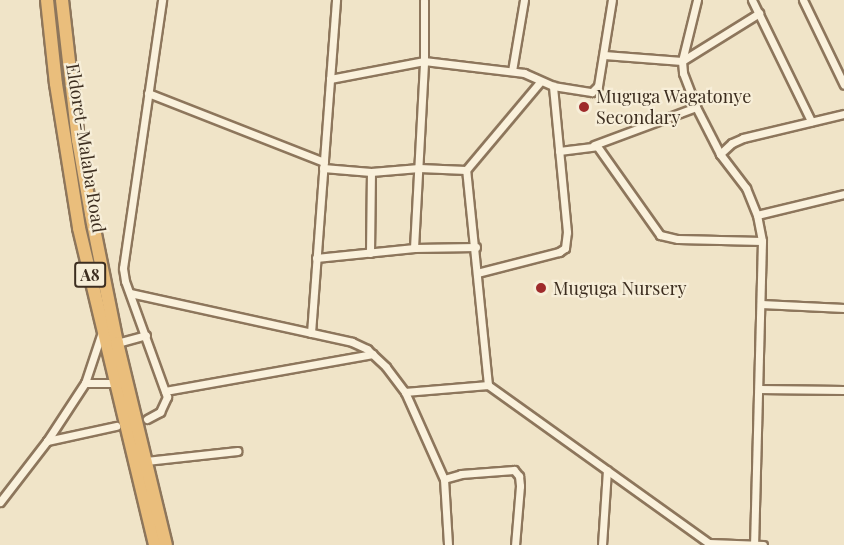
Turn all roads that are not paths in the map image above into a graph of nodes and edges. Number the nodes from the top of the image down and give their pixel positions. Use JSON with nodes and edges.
{"nodes":[{"id":1,"x":46,"y":0,"type":"edge"},
{"id":2,"x":62,"y":0,"type":"edge"},
{"id":3,"x":162,"y":0,"type":"edge"},
{"id":4,"x":336,"y":0,"type":"edge"},
{"id":5,"x":424,"y":0,"type":"edge"},
{"id":6,"x":524,"y":0,"type":"edge"},
{"id":7,"x":612,"y":0,"type":"edge"},
{"id":8,"x":697,"y":0,"type":"edge"},
{"id":9,"x":752,"y":0,"type":"edge"},
{"id":10,"x":803,"y":0,"type":"edge"},
{"id":11,"x":759,"y":13,"type":"junction"},
{"id":12,"x":604,"y":55,"type":"junction"},
{"id":13,"x":424,"y":61,"type":"junction"},
{"id":14,"x":682,"y":61,"type":"junction"},
{"id":15,"x":512,"y":71,"type":"junction"},
{"id":16,"x":330,"y":79,"type":"junction"},
{"id":17,"x":540,"y":82,"type":"junction"},
{"id":18,"x":844,"y":85,"type":"edge"},
{"id":19,"x":553,"y":86,"type":"junction"},
{"id":20,"x":148,"y":93,"type":"junction"},
{"id":21,"x":696,"y":108,"type":"junction"},
{"id":22,"x":844,"y":114,"type":"edge"},
{"id":23,"x":811,"y":122,"type":"junction"},
{"id":24,"x":594,"y":145,"type":"junction"},
{"id":25,"x":559,"y":151,"type":"junction"},
{"id":26,"x":720,"y":154,"type":"junction"},
{"id":27,"x":324,"y":165,"type":"junction"},
{"id":28,"x":419,"y":168,"type":"junction"},
{"id":29,"x":466,"y":170,"type":"junction"},
{"id":30,"x":371,"y":172,"type":"junction"},
{"id":31,"x":844,"y":194,"type":"edge"},
{"id":32,"x":757,"y":215,"type":"junction"},
{"id":33,"x":762,"y":241,"type":"junction"},
{"id":34,"x":476,"y":247,"type":"junction"},
{"id":35,"x":414,"y":248,"type":"junction"},
{"id":36,"x":370,"y":253,"type":"junction"},
{"id":37,"x":316,"y":258,"type":"junction"},
{"id":38,"x":477,"y":273,"type":"junction"},
{"id":39,"x":130,"y":293,"type":"junction"},
{"id":40,"x":761,"y":304,"type":"junction"},
{"id":41,"x":844,"y":308,"type":"edge"},
{"id":42,"x":103,"y":329,"type":"junction"},
{"id":43,"x":311,"y":333,"type":"junction"},
{"id":44,"x":146,"y":334,"type":"junction"},
{"id":45,"x":117,"y":344,"type":"junction"},
{"id":46,"x":373,"y":354,"type":"junction"},
{"id":47,"x":85,"y":383,"type":"junction"},
{"id":48,"x":114,"y":383,"type":"junction"},
{"id":49,"x":488,"y":385,"type":"junction"},
{"id":50,"x":759,"y":389,"type":"junction"},
{"id":51,"x":844,"y":390,"type":"edge"},
{"id":52,"x":165,"y":391,"type":"junction"},
{"id":53,"x":405,"y":392,"type":"junction"},
{"id":54,"x":147,"y":419,"type":"dead end"},
{"id":55,"x":117,"y":426,"type":"dead end"},
{"id":56,"x":47,"y":441,"type":"junction"},
{"id":57,"x":237,"y":451,"type":"dead end"},
{"id":58,"x":146,"y":460,"type":"junction"},
{"id":59,"x":608,"y":470,"type":"junction"},
{"id":60,"x":444,"y":479,"type":"junction"},
{"id":61,"x":0,"y":502,"type":"edge"},
{"id":62,"x":709,"y":544,"type":"edge"},
{"id":63,"x":155,"y":545,"type":"edge"},
{"id":64,"x":166,"y":545,"type":"edge"},
{"id":65,"x":448,"y":545,"type":"edge"},
{"id":66,"x":515,"y":545,"type":"edge"},
{"id":67,"x":602,"y":545,"type":"edge"},
{"id":68,"x":754,"y":545,"type":"edge"},
{"id":69,"x":763,"y":545,"type":"edge"}],
"edges":[{"from":1,"to":42,"type":"highway","name":"Eldoret-Malaba Road","number":"A8"},
{"from":2,"to":45,"type":"highway","name":"Eldoret-Malaba Road","number":"A8"},
{"from":3,"to":20,"type":"street"},
{"from":4,"to":16,"type":"street"},
{"from":5,"to":13,"type":"street"},
{"from":6,"to":15,"type":"street"},
{"from":7,"to":12,"type":"street"},
{"from":8,"to":14,"type":"street"},
{"from":9,"to":11,"type":"street"},
{"from":10,"to":18,"type":"street"},
{"from":11,"to":14,"type":"street"},
{"from":11,"to":23,"type":"street"},
{"from":12,"to":14,"type":"street"},
{"from":12,"to":19,"type":"street"},
{"from":13,"to":15,"type":"street"},
{"from":13,"to":16,"type":"street"},
{"from":13,"to":28,"type":"street"},
{"from":14,"to":21,"type":"street"},
{"from":15,"to":17,"type":"street"},
{"from":16,"to":27,"type":"street"},
{"from":17,"to":19,"type":"street"},
{"from":17,"to":29,"type":"street"},
{"from":19,"to":25,"type":"street"},
{"from":20,"to":27,"type":"street"},
{"from":20,"to":39,"type":"street"},
{"from":21,"to":24,"type":"street"},
{"from":21,"to":26,"type":"street"},
{"from":22,"to":23,"type":"street"},
{"from":23,"to":26,"type":"street"},
{"from":24,"to":25,"type":"street"},
{"from":24,"to":33,"type":"street"},
{"from":25,"to":38,"type":"street"},
{"from":26,"to":32,"type":"street"},
{"from":27,"to":30,"type":"street"},
{"from":27,"to":37,"type":"street"},
{"from":28,"to":29,"type":"street"},
{"from":28,"to":30,"type":"street"},
{"from":28,"to":35,"type":"street"},
{"from":29,"to":34,"type":"street"},
{"from":30,"to":36,"type":"street"},
{"from":31,"to":32,"type":"street"},
{"from":32,"to":33,"type":"street"},
{"from":33,"to":40,"type":"street"},
{"from":34,"to":35,"type":"street"},
{"from":34,"to":38,"type":"street"},
{"from":35,"to":36,"type":"street"},
{"from":36,"to":37,"type":"street"},
{"from":37,"to":43,"type":"street"},
{"from":38,"to":49,"type":"street"},
{"from":39,"to":43,"type":"street"},
{"from":39,"to":44,"type":"street"},
{"from":40,"to":41,"type":"street"},
{"from":40,"to":50,"type":"street"},
{"from":42,"to":47,"type":"street"},
{"from":42,"to":48,"type":"highway","name":"Eldoret-Malaba Road","number":"A8"},
{"from":43,"to":46,"type":"street"},
{"from":44,"to":45,"type":"street"},
{"from":44,"to":52,"type":"street"},
{"from":45,"to":58,"type":"highway","name":"Eldoret-Malaba Road","number":"A8"},
{"from":46,"to":52,"type":"street"},
{"from":46,"to":53,"type":"street"},
{"from":47,"to":48,"type":"street"},
{"from":47,"to":56,"type":"street"},
{"from":48,"to":63,"type":"highway","name":"Eldoret-Malaba Road","number":"A8"},
{"from":49,"to":53,"type":"street"},
{"from":49,"to":59,"type":"street"},
{"from":50,"to":51,"type":"street"},
{"from":50,"to":68,"type":"street"},
{"from":52,"to":54,"type":"street"},
{"from":53,"to":60,"type":"street"},
{"from":55,"to":56,"type":"street"},
{"from":56,"to":61,"type":"street"},
{"from":57,"to":58,"type":"street"},
{"from":58,"to":64,"type":"highway","name":"Eldoret-Malaba Road","number":"A8"},
{"from":59,"to":62,"type":"street"},
{"from":59,"to":67,"type":"street"},
{"from":60,"to":65,"type":"street"},
{"from":60,"to":66,"type":"street"},
{"from":62,"to":68,"type":"street"},
{"from":68,"to":69,"type":"street"}]}
